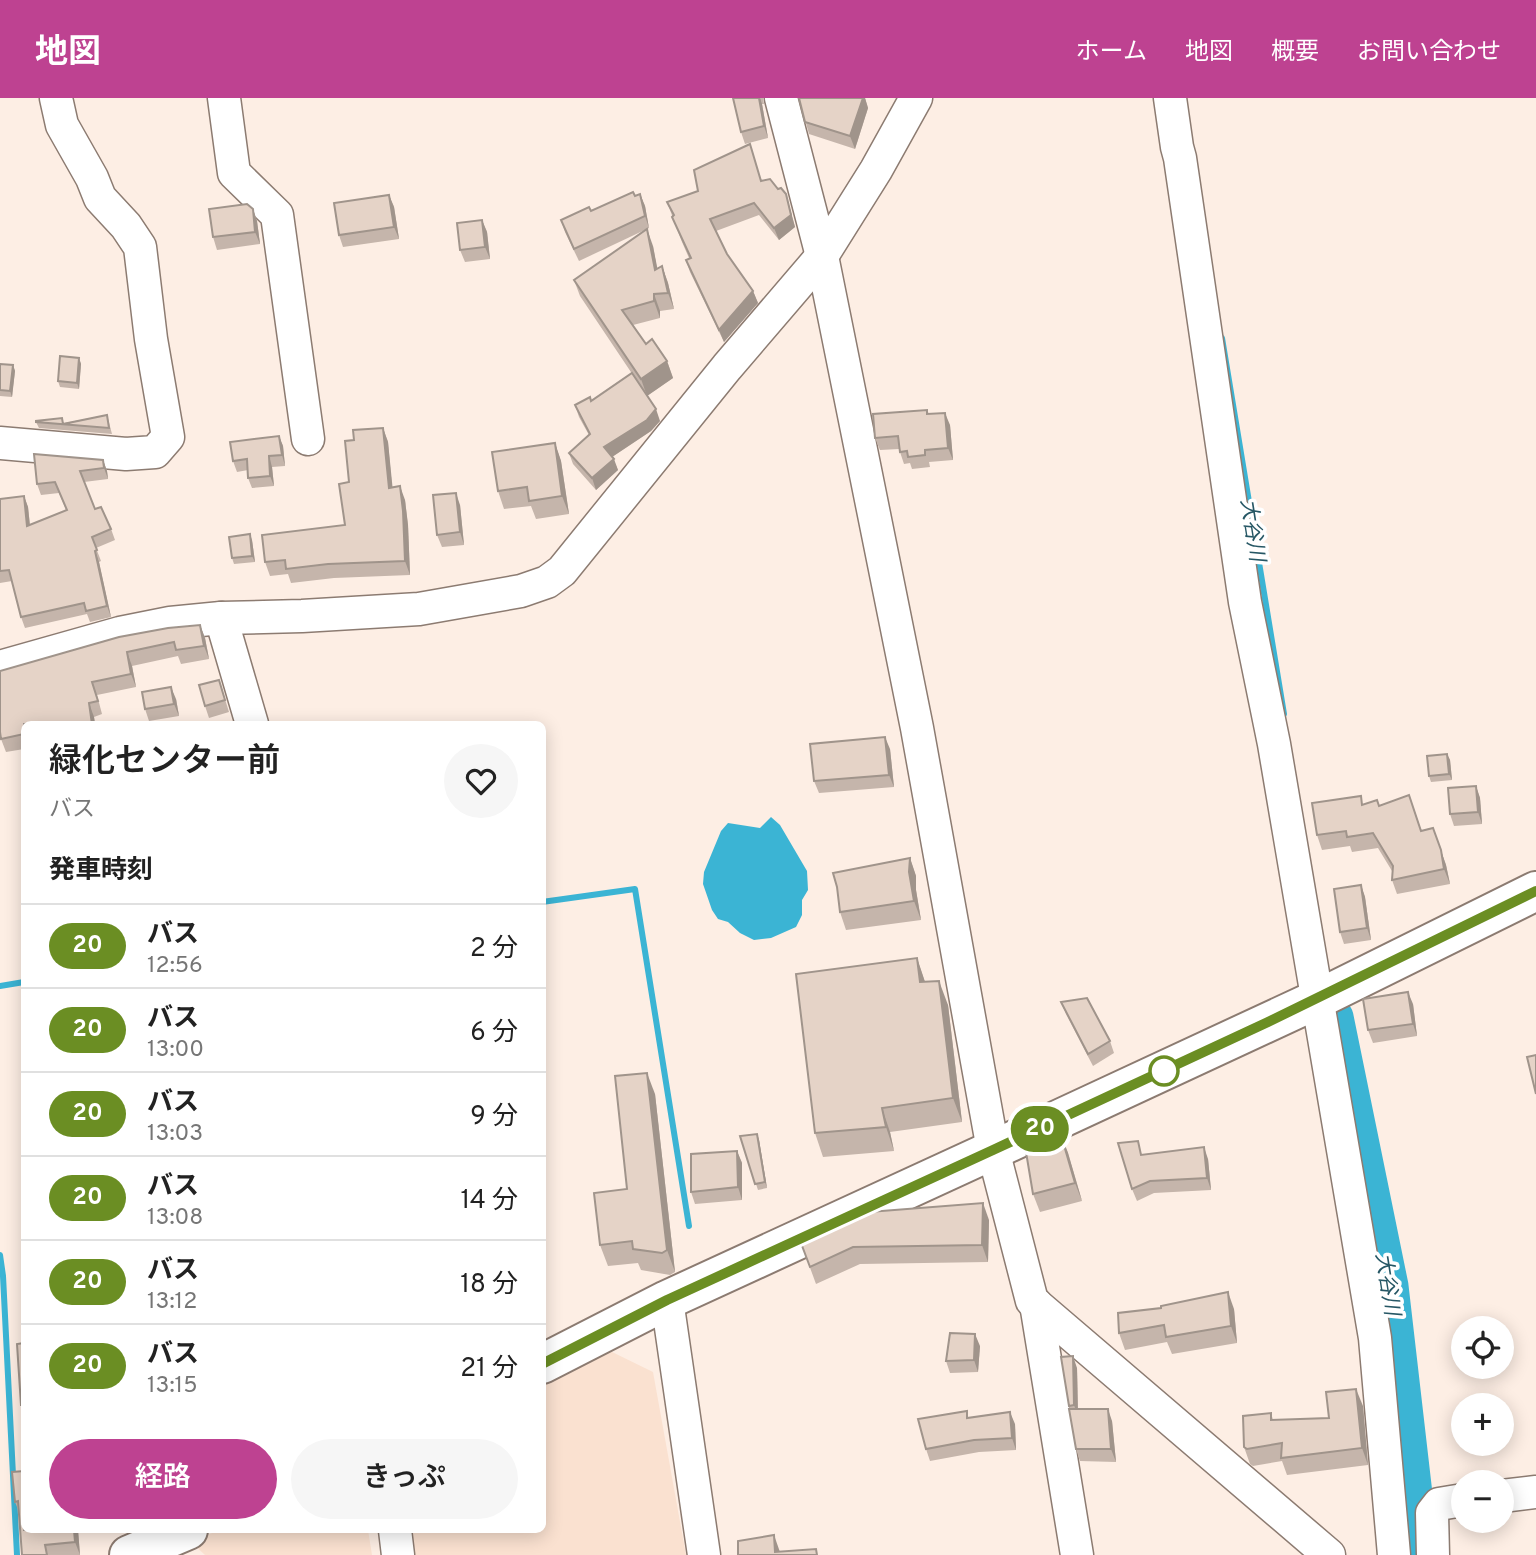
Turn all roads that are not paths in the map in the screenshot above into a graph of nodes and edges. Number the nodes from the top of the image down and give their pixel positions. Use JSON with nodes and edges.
{"nodes":[{"id":1,"x":56,"y":98,"type":"edge"},
{"id":2,"x":224,"y":98,"type":"edge"},
{"id":3,"x":781,"y":98,"type":"edge"},
{"id":4,"x":916,"y":98,"type":"edge"},
{"id":5,"x":1170,"y":98,"type":"edge"},
{"id":6,"x":822,"y":256,"type":"junction"},
{"id":7,"x":308,"y":439,"type":"dead end"},
{"id":8,"x":0,"y":443,"type":"edge"},
{"id":9,"x":221,"y":618,"type":"junction"},
{"id":10,"x":0,"y":667,"type":"edge"},
{"id":11,"x":251,"y":721,"type":"edge"},
{"id":12,"x":1536,"y":891,"type":"edge"},
{"id":13,"x":1318,"y":999,"type":"junction"},
{"id":14,"x":993,"y":1150,"type":"junction"},
{"id":15,"x":667,"y":1300,"type":"junction"},
{"id":16,"x":1036,"y":1304,"type":"junction"},
{"id":17,"x":546,"y":1362,"type":"edge"},
{"id":18,"x":1536,"y":1492,"type":"edge"},
{"id":19,"x":1514,"y":1495,"type":"edge"},
{"id":20,"x":1451,"y":1502,"type":"edge"},
{"id":21,"x":181,"y":1533,"type":"edge"},
{"id":22,"x":395,"y":1533,"type":"edge"},
{"id":23,"x":129,"y":1555,"type":"edge"},
{"id":24,"x":398,"y":1555,"type":"edge"},
{"id":25,"x":704,"y":1555,"type":"edge"},
{"id":26,"x":1077,"y":1555,"type":"edge"},
{"id":27,"x":1329,"y":1555,"type":"edge"},
{"id":28,"x":1394,"y":1555,"type":"edge"},
{"id":29,"x":1433,"y":1555,"type":"edge"}],
"edges":[{"from":1,"to":8,"type":"street"},
{"from":2,"to":7,"type":"street"},
{"from":3,"to":6,"type":"street"},
{"from":4,"to":6,"type":"street"},
{"from":5,"to":13,"type":"street"},
{"from":6,"to":9,"type":"street"},
{"from":6,"to":14,"type":"street"},
{"from":9,"to":10,"type":"street"},
{"from":9,"to":11,"type":"street"},
{"from":12,"to":13,"type":"highway"},
{"from":13,"to":14,"type":"highway"},
{"from":13,"to":28,"type":"street"},
{"from":14,"to":15,"type":"highway"},
{"from":14,"to":16,"type":"street"},
{"from":15,"to":17,"type":"highway"},
{"from":15,"to":25,"type":"street"},
{"from":16,"to":26,"type":"street"},
{"from":16,"to":27,"type":"street"},
{"from":18,"to":19,"type":"street"},
{"from":20,"to":29,"type":"street"},
{"from":21,"to":23,"type":"highway"},
{"from":22,"to":24,"type":"street"}]}
